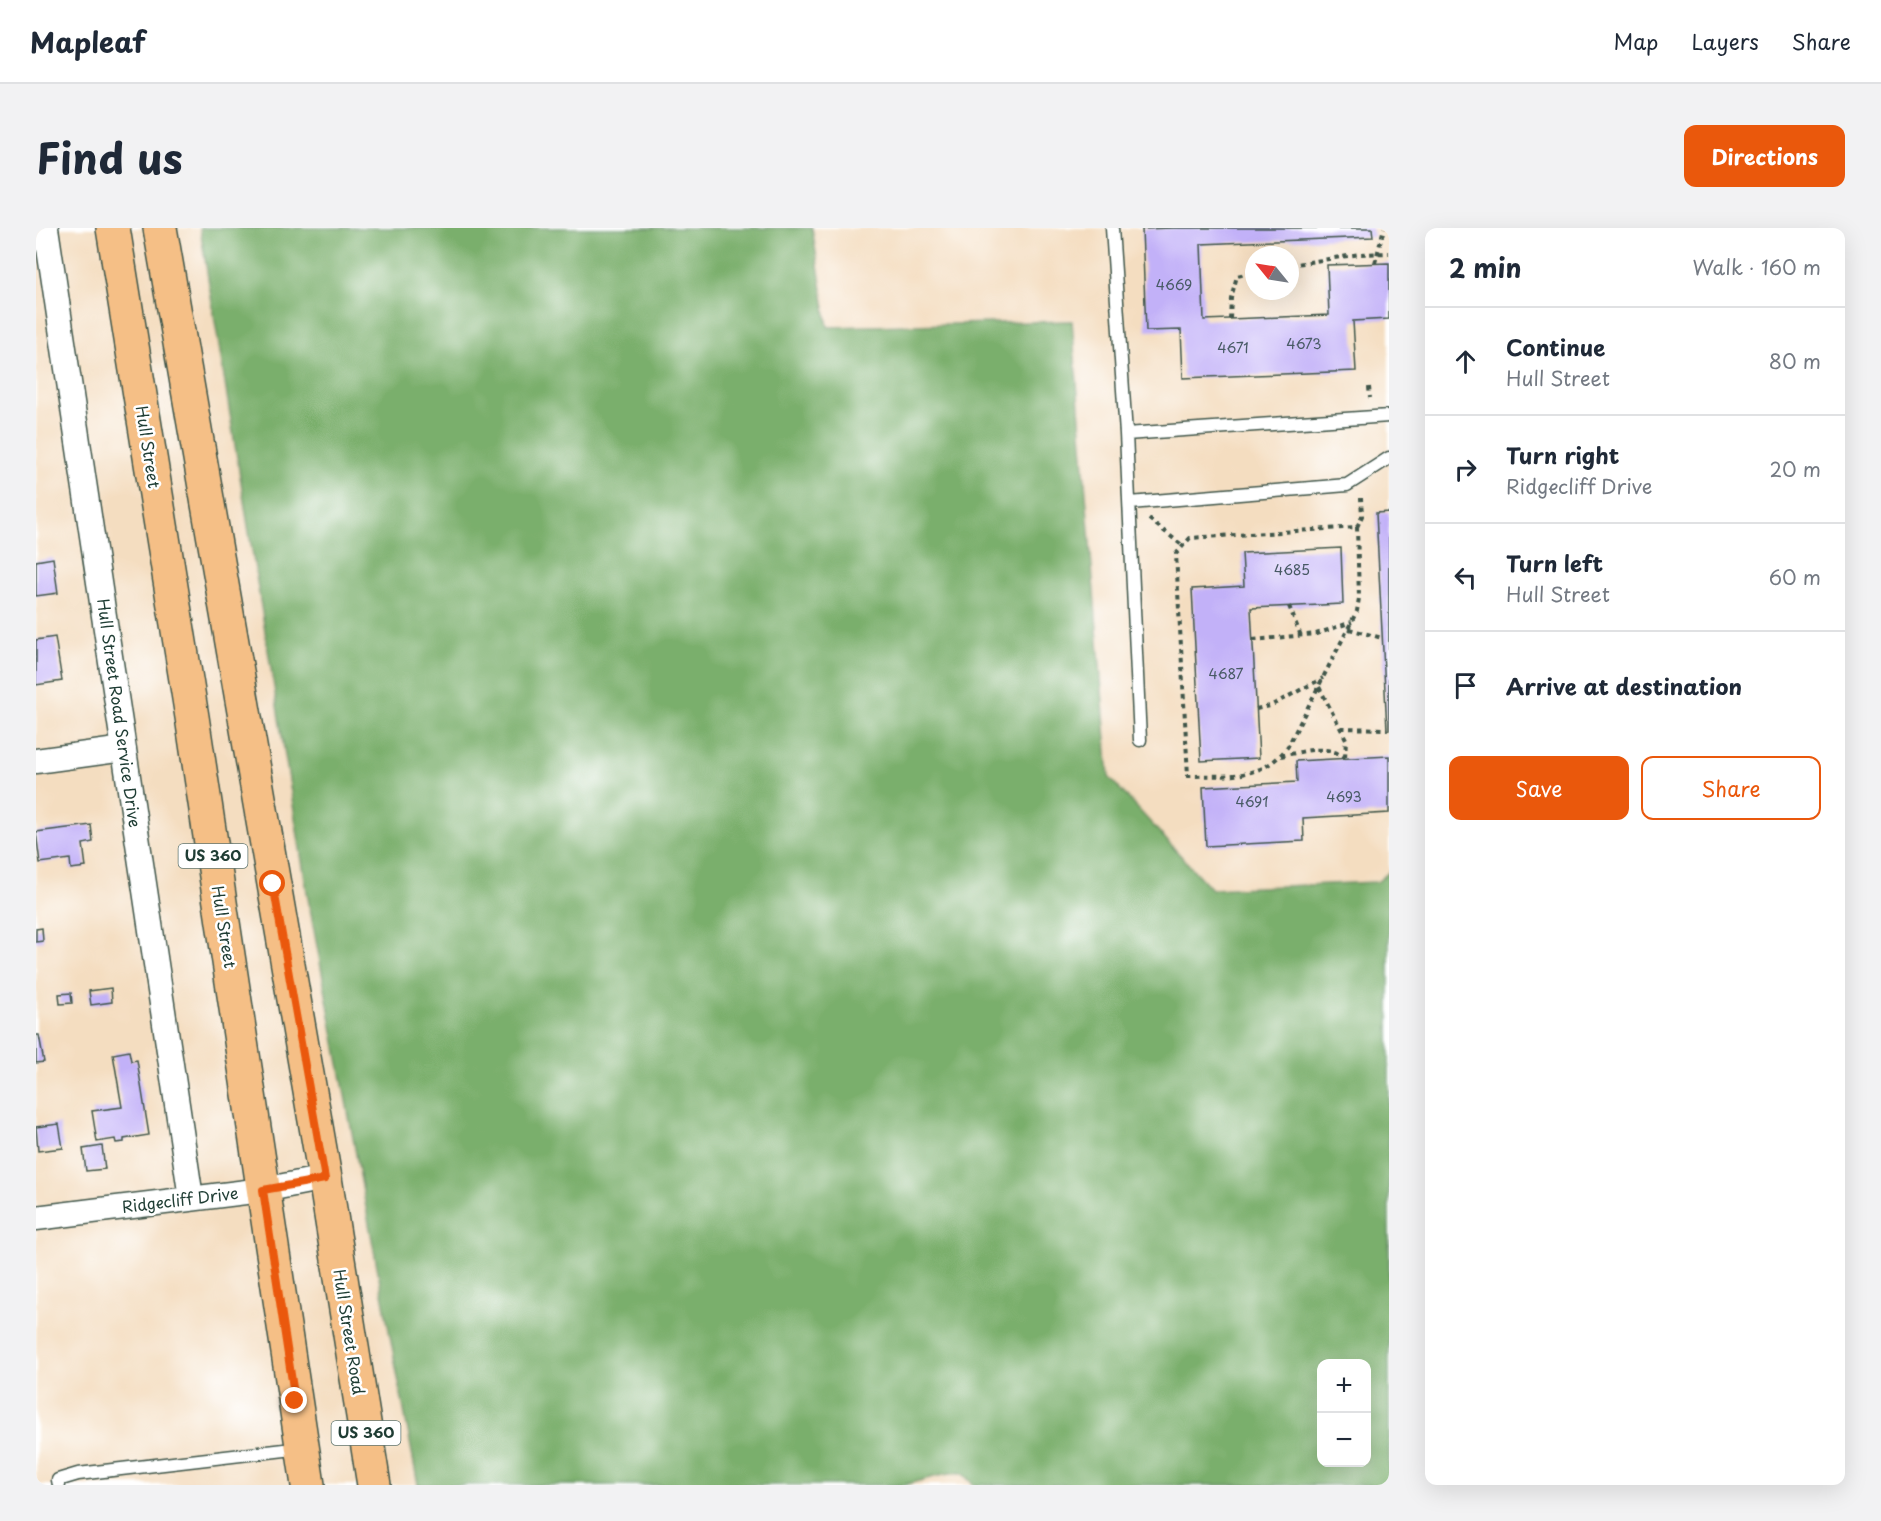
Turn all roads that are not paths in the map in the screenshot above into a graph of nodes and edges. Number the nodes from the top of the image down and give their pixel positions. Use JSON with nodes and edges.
{"nodes":[{"id":1,"x":46,"y":228,"type":"edge"},
{"id":2,"x":113,"y":228,"type":"edge"},
{"id":3,"x":160,"y":228,"type":"edge"},
{"id":4,"x":1112,"y":228,"type":"edge"},
{"id":5,"x":45,"y":288,"type":"edge"},
{"id":6,"x":1389,"y":416,"type":"edge"},
{"id":7,"x":1126,"y":434,"type":"junction"},
{"id":8,"x":1389,"y":458,"type":"edge"},
{"id":9,"x":1130,"y":503,"type":"junction"},
{"id":10,"x":1140,"y":740,"type":"dead end"},
{"id":11,"x":124,"y":749,"type":"junction"},
{"id":12,"x":36,"y":761,"type":"edge"},
{"id":13,"x":325,"y":1179,"type":"junction"},
{"id":14,"x":263,"y":1190,"type":"junction"},
{"id":15,"x":191,"y":1198,"type":"junction"},
{"id":16,"x":36,"y":1218,"type":"edge"},
{"id":17,"x":302,"y":1448,"type":"junction"},
{"id":18,"x":59,"y":1485,"type":"edge"},
{"id":19,"x":308,"y":1485,"type":"edge"},
{"id":20,"x":374,"y":1485,"type":"edge"}],
"edges":[{"from":1,"to":5,"type":"street","name":"Hull Street Road Service Drive"},
{"from":2,"to":14,"type":"main road","name":"Hull Street","number":"US 360"},
{"from":3,"to":13,"type":"main road","number":"US 360"},
{"from":4,"to":7,"type":"lane"},
{"from":5,"to":11,"type":"street","name":"Hull Street Road Service Drive"},
{"from":6,"to":7,"type":"lane"},
{"from":7,"to":9,"type":"lane"},
{"from":8,"to":9,"type":"lane"},
{"from":9,"to":10,"type":"lane"},
{"from":11,"to":12,"type":"street"},
{"from":11,"to":15,"type":"street","name":"Hull Street Road Service Drive"},
{"from":13,"to":14,"type":"street","name":"Ridgecliff Drive"},
{"from":13,"to":20,"type":"main road","name":"Hull Street Road","number":"US 360"},
{"from":14,"to":15,"type":"street","name":"Ridgecliff Drive"},
{"from":14,"to":17,"type":"main road","name":"Hull Street","number":"US 360"},
{"from":15,"to":16,"type":"street","name":"Ridgecliff Drive"},
{"from":17,"to":18,"type":"lane"},
{"from":17,"to":19,"type":"main road","name":"Hull Street","number":"US 360"}]}
